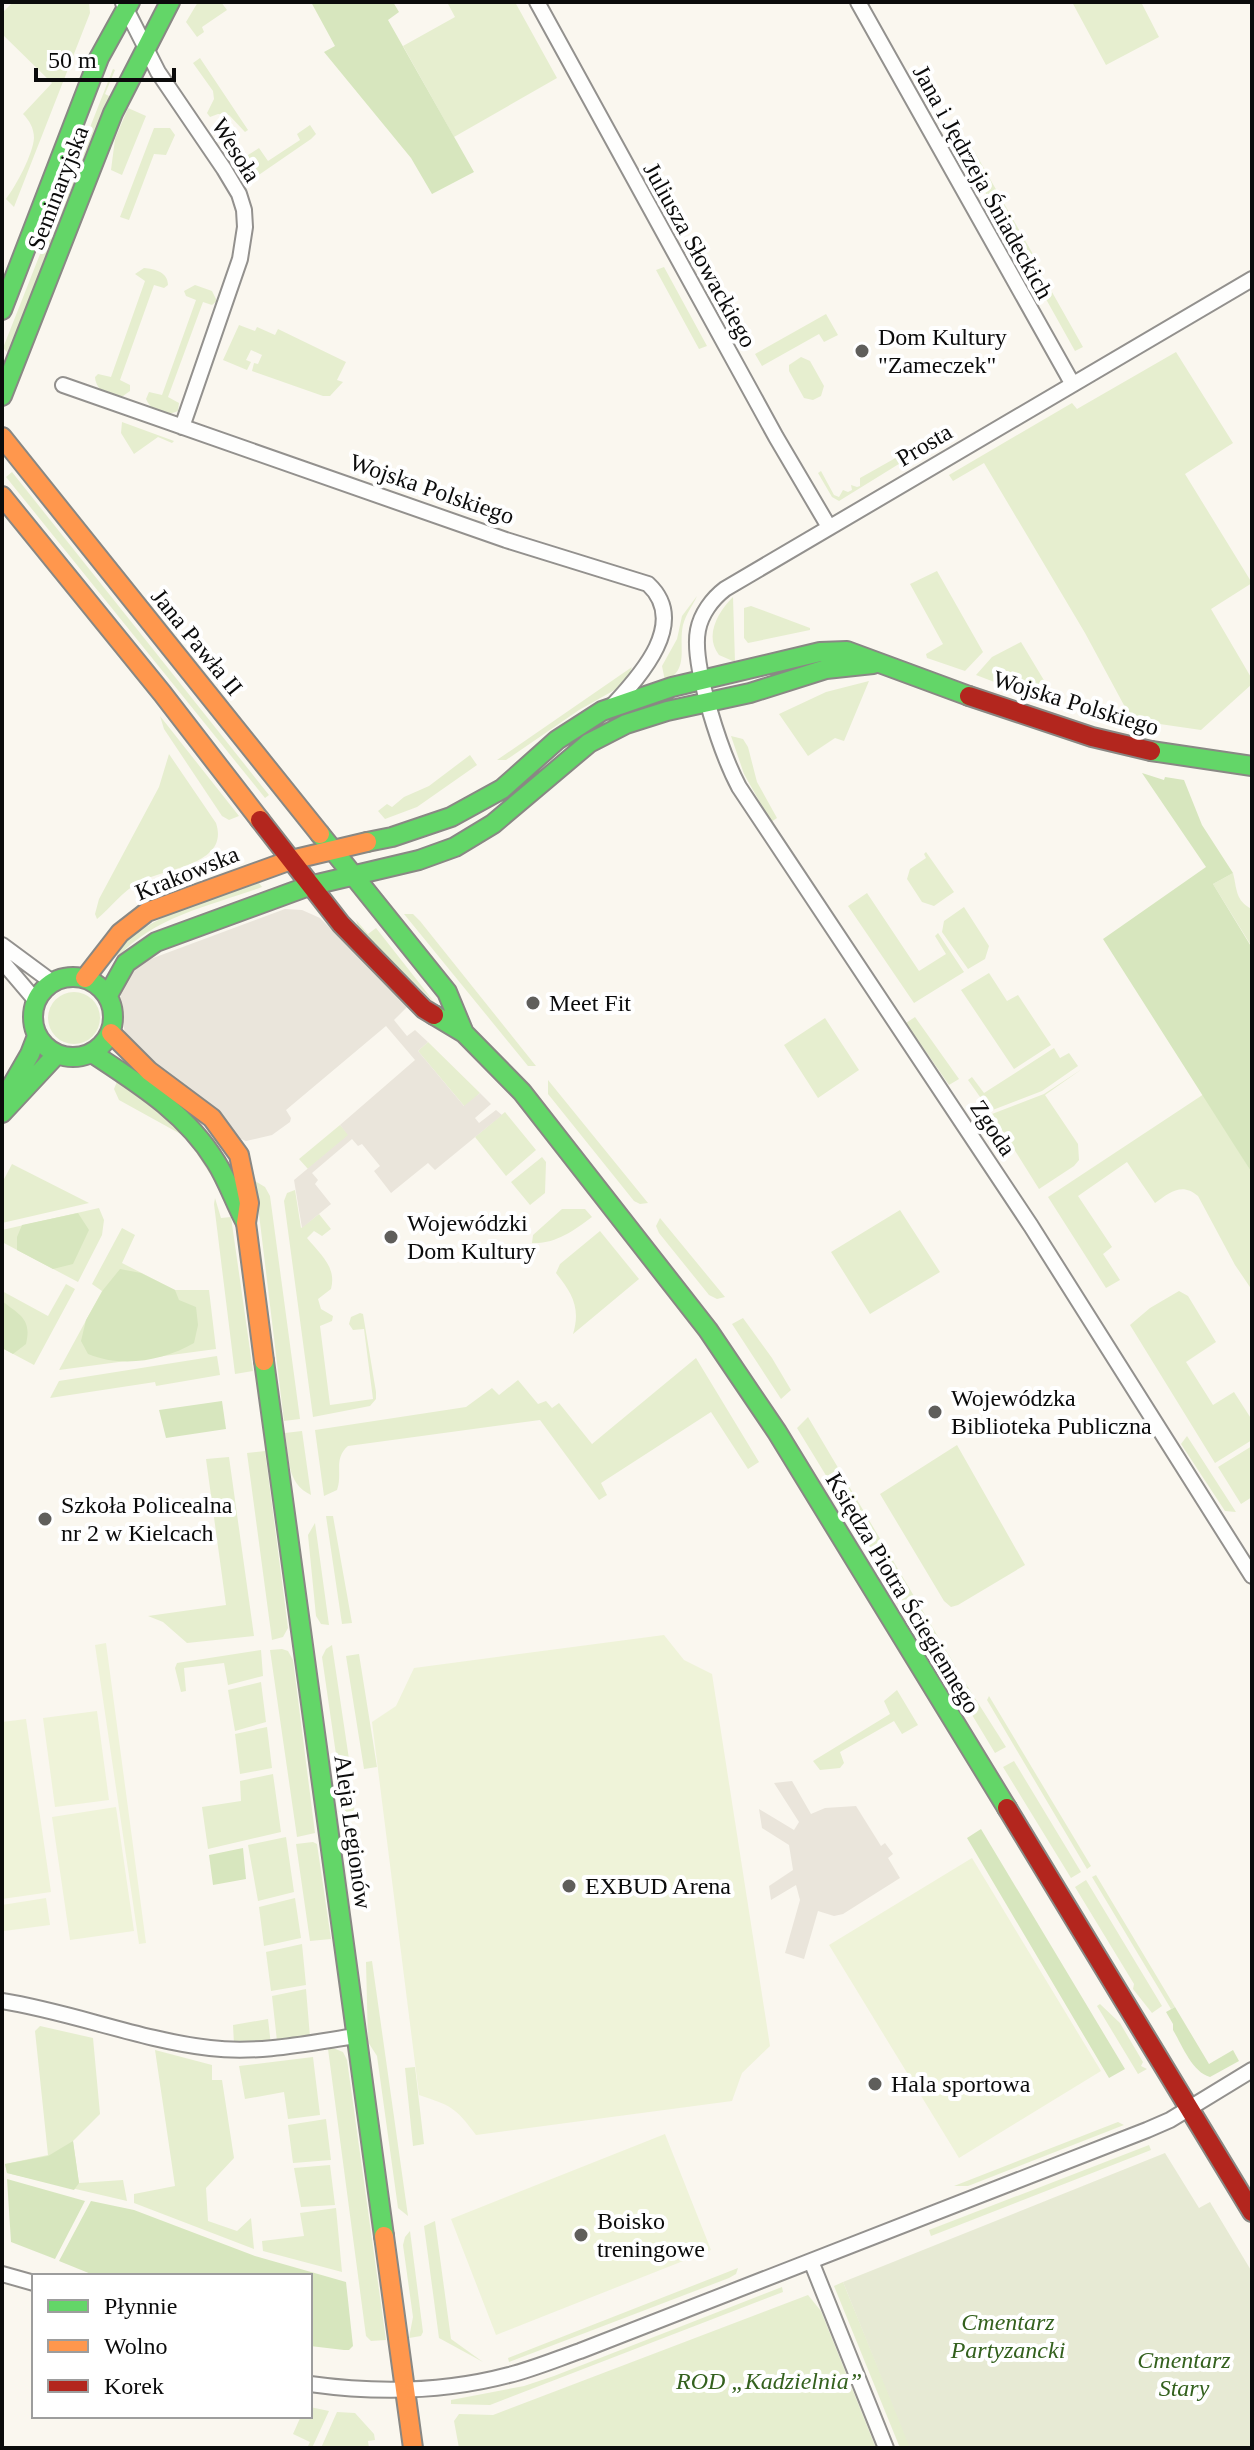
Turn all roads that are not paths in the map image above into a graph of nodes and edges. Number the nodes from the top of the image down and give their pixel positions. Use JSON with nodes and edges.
{"nodes":[{"id":1,"x":170,"y":2,"type":"edge"},
{"id":2,"x":537,"y":2,"type":"edge"},
{"id":3,"x":858,"y":2,"type":"edge"},
{"id":4,"x":126,"y":4,"type":"edge"},
{"id":5,"x":146,"y":47,"type":"junction"},
{"id":6,"x":1252,"y":279,"type":"edge"},
{"id":7,"x":2,"y":310,"type":"edge"},
{"id":8,"x":1072,"y":383,"type":"junction"},
{"id":9,"x":63,"y":385,"type":"dead end"},
{"id":10,"x":2,"y":396,"type":"edge"},
{"id":11,"x":182,"y":427,"type":"junction"},
{"id":12,"x":2,"y":437,"type":"edge"},
{"id":13,"x":2,"y":496,"type":"edge"},
{"id":14,"x":829,"y":527,"type":"junction"},
{"id":15,"x":890,"y":667,"type":"junction"},
{"id":16,"x":703,"y":680,"type":"junction"},
{"id":17,"x":708,"y":701,"type":"junction"},
{"id":18,"x":610,"y":709,"type":"junction"},
{"id":19,"x":1252,"y":766,"type":"edge"},
{"id":20,"x":331,"y":849,"type":"junction"},
{"id":21,"x":291,"y":860,"type":"junction"},
{"id":22,"x":353,"y":876,"type":"junction"},
{"id":23,"x":311,"y":885,"type":"junction"},
{"id":24,"x":2,"y":945,"type":"edge"},
{"id":25,"x":2,"y":961,"type":"edge"},
{"id":26,"x":85,"y":978,"type":"junction"},
{"id":27,"x":52,"y":982,"type":"junction"},
{"id":28,"x":108,"y":995,"type":"junction"},
{"id":29,"x":36,"y":1001,"type":"junction"},
{"id":30,"x":111,"y":1033,"type":"junction"},
{"id":31,"x":464,"y":1033,"type":"junction"},
{"id":32,"x":37,"y":1036,"type":"junction"},
{"id":33,"x":92,"y":1053,"type":"junction"},
{"id":34,"x":57,"y":1054,"type":"junction"},
{"id":35,"x":2,"y":1102,"type":"edge"},
{"id":36,"x":2,"y":1113,"type":"edge"},
{"id":37,"x":246,"y":1223,"type":"junction"},
{"id":38,"x":1252,"y":1576,"type":"edge"},
{"id":39,"x":2,"y":2001,"type":"edge"},
{"id":40,"x":356,"y":2036,"type":"junction"},
{"id":41,"x":1252,"y":2070,"type":"edge"},
{"id":42,"x":1190,"y":2108,"type":"junction"},
{"id":43,"x":1252,"y":2212,"type":"edge"},
{"id":44,"x":811,"y":2261,"type":"junction"},
{"id":45,"x":2,"y":2274,"type":"edge"},
{"id":46,"x":32,"y":2282,"type":"edge"},
{"id":47,"x":312,"y":2384,"type":"edge"},
{"id":48,"x":405,"y":2389,"type":"junction"},
{"id":49,"x":413,"y":2448,"type":"edge"},
{"id":50,"x":886,"y":2448,"type":"edge"}],
"edges":[{"from":1,"to":5,"type":"street","name":"Seminaryjska"},
{"from":2,"to":14,"type":"street","name":"Juliusza Słowackiego"},
{"from":3,"to":8,"type":"street","name":"Jana i Jędrzeja Śniadeckich"},
{"from":4,"to":5,"type":"street","name":"Wesoła"},
{"from":4,"to":7,"type":"street","name":"Seminaryjska"},
{"from":5,"to":10,"type":"street","name":"Seminaryjska"},
{"from":5,"to":11,"type":"street","name":"Wesoła"},
{"from":6,"to":8,"type":"street","name":"Prosta"},
{"from":8,"to":14,"type":"street","name":"Prosta"},
{"from":9,"to":11,"type":"street","name":"Wojska Polskiego"},
{"from":11,"to":18,"type":"street","name":"Wojska Polskiego"},
{"from":12,"to":20,"type":"street","name":"Jana Pawła II"},
{"from":13,"to":21,"type":"street"},
{"from":14,"to":16,"type":"street","name":"Prosta"},
{"from":15,"to":16,"type":"street","name":"Wojska Polskiego"},
{"from":15,"to":17,"type":"street","name":"Wojska Polskiego"},
{"from":15,"to":19,"type":"street","name":"Wojska Polskiego"},
{"from":16,"to":17,"type":"street","name":"Prosta"},
{"from":16,"to":18,"type":"street","name":"Wojska Polskiego"},
{"from":17,"to":22,"type":"street","name":"Wojska Polskiego"},
{"from":17,"to":38,"type":"street","name":"Zgoda"},
{"from":18,"to":20,"type":"street","name":"Krakowska"},
{"from":20,"to":21,"type":"street","name":"Krakowska"},
{"from":20,"to":22,"type":"street","name":"Jana Pawła II"},
{"from":21,"to":23,"type":"street","name":"Księdza Piotra Ściegiennego"},
{"from":21,"to":26,"type":"street","name":"Krakowska"},
{"from":22,"to":23,"type":"street","name":"Wojska Polskiego"},
{"from":22,"to":31,"type":"street","name":"Księdza Piotra Ściegiennego"},
{"from":23,"to":28,"type":"street"},
{"from":23,"to":31,"type":"street","name":"Księdza Piotra Ściegiennego"},
{"from":24,"to":27,"type":"street"},
{"from":25,"to":29,"type":"street"},
{"from":26,"to":27,"type":"street"},
{"from":26,"to":28,"type":"street"},
{"from":27,"to":29,"type":"street"},
{"from":28,"to":30,"type":"street"},
{"from":29,"to":32,"type":"street"},
{"from":30,"to":33,"type":"street"},
{"from":30,"to":37,"type":"street","name":"Aleja Legionów"},
{"from":31,"to":42,"type":"street","name":"Księdza Piotra Ściegiennego"},
{"from":32,"to":34,"type":"street"},
{"from":32,"to":35,"type":"street"},
{"from":33,"to":34,"type":"street"},
{"from":33,"to":37,"type":"street","name":"Aleja Legionów"},
{"from":34,"to":36,"type":"street"},
{"from":37,"to":40,"type":"street","name":"Aleja Legionów"},
{"from":39,"to":40,"type":"street"},
{"from":40,"to":48,"type":"street","name":"Aleja Legionów"},
{"from":41,"to":42,"type":"street"},
{"from":42,"to":43,"type":"street","name":"Księdza Piotra Ściegiennego"},
{"from":42,"to":44,"type":"street"},
{"from":44,"to":48,"type":"street"},
{"from":44,"to":50,"type":"street"},
{"from":45,"to":46,"type":"street"},
{"from":47,"to":48,"type":"street"},
{"from":48,"to":49,"type":"street","name":"Aleja Legionów"}]}
